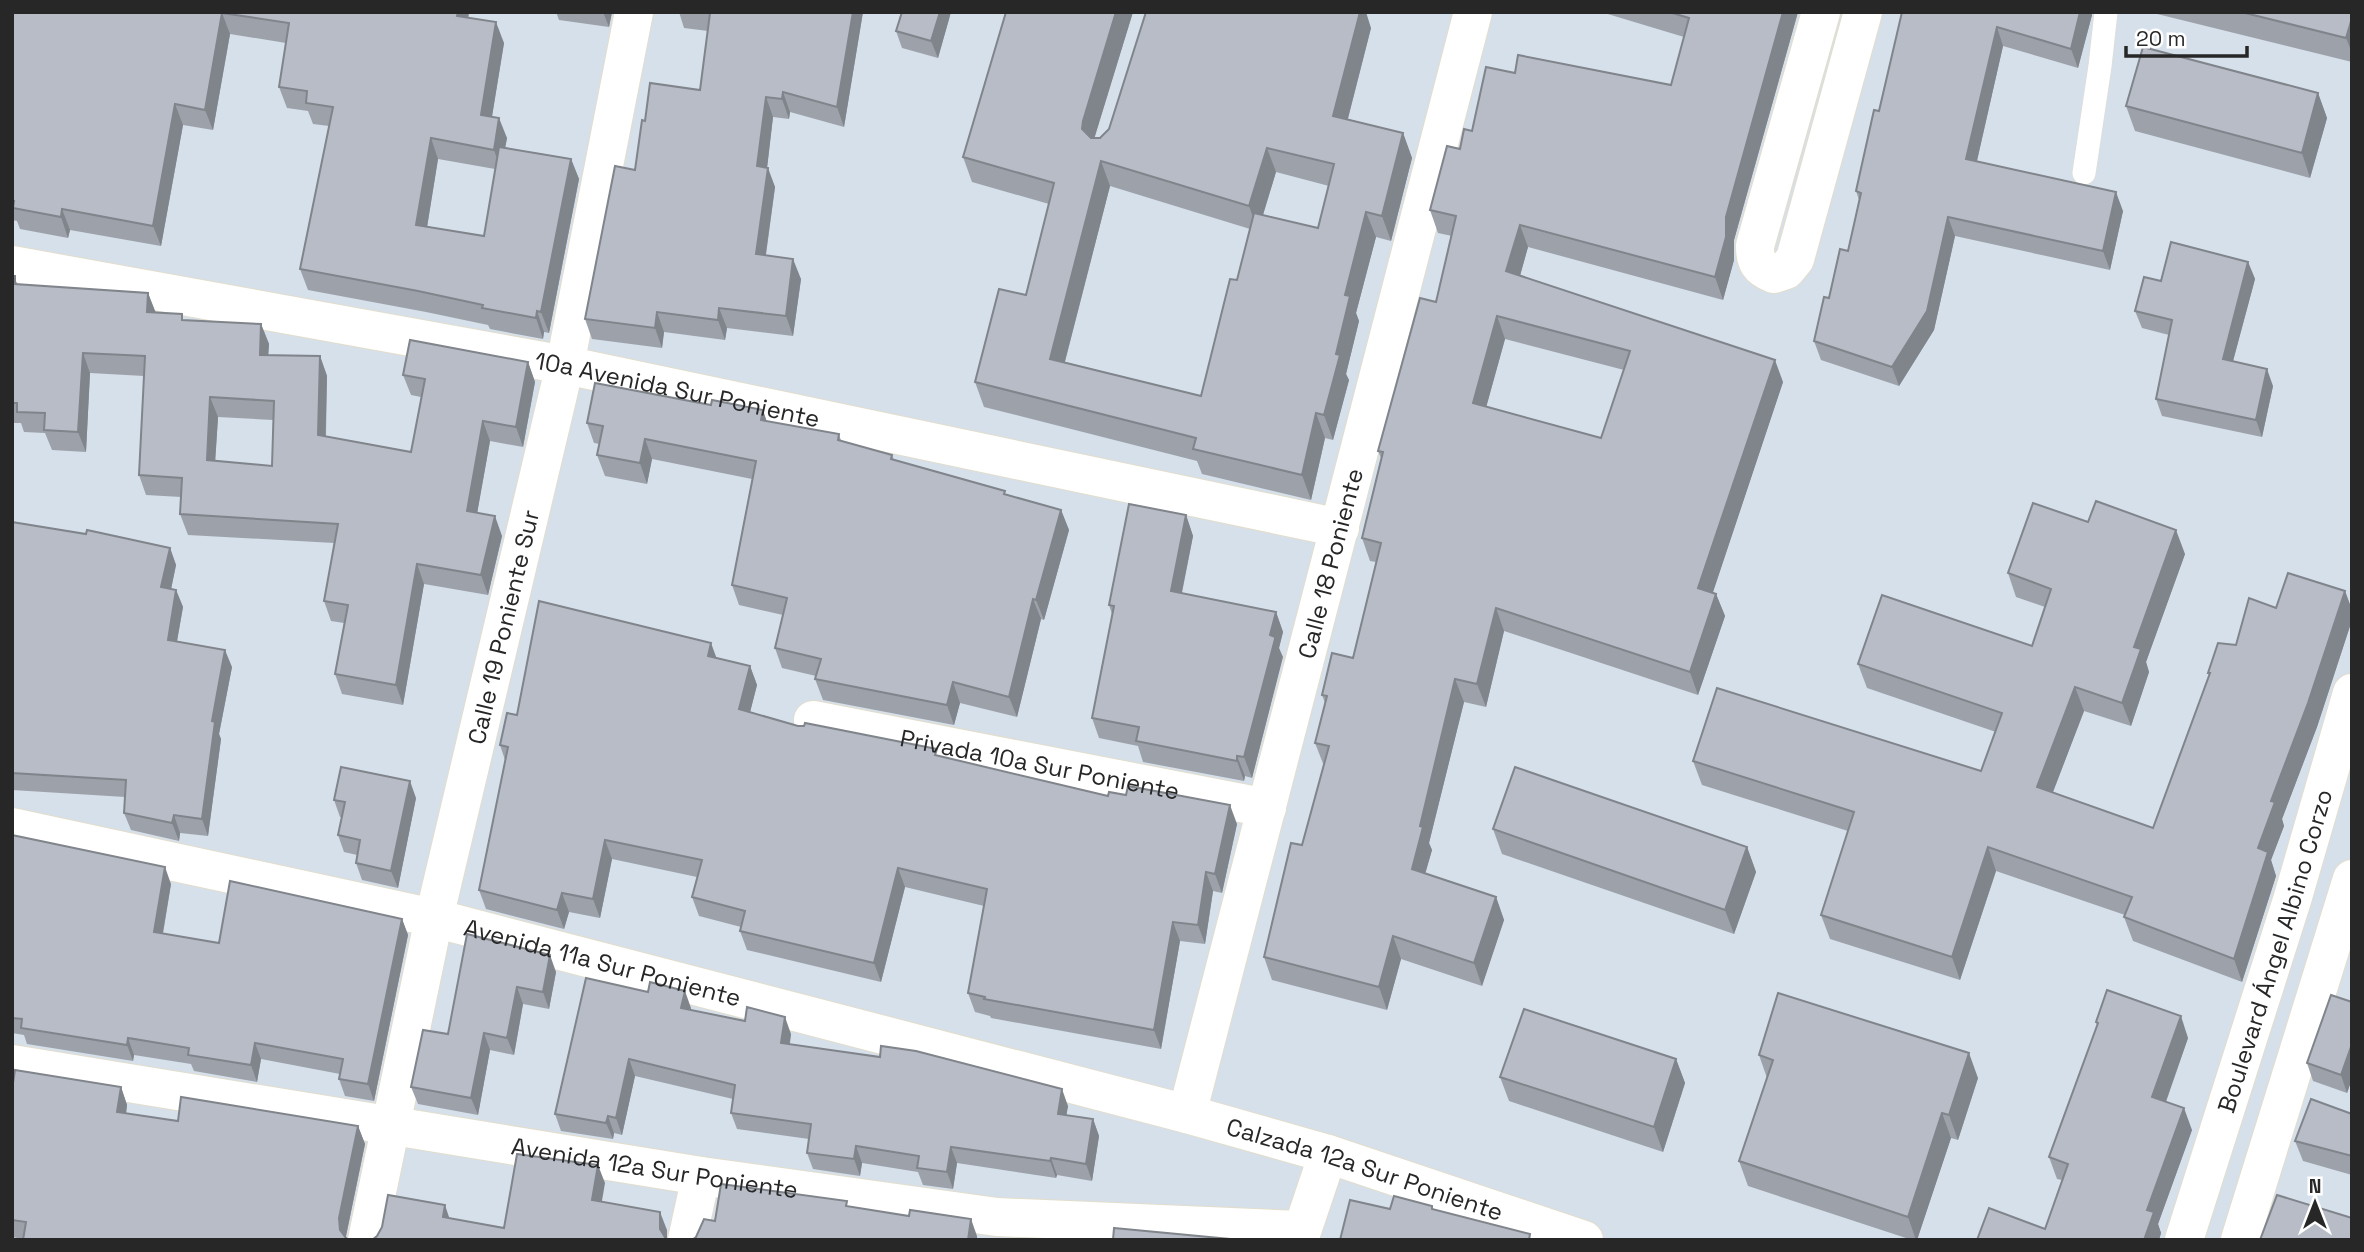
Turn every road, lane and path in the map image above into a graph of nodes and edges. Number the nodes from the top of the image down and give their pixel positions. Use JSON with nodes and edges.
{"nodes":[{"id":1,"x":634,"y":12,"type":"edge"},
{"id":2,"x":1473,"y":12,"type":"edge"},
{"id":3,"x":1821,"y":12,"type":"edge"},
{"id":4,"x":1863,"y":12,"type":"edge"},
{"id":5,"x":2106,"y":12,"type":"edge"},
{"id":6,"x":2084,"y":173,"type":"dead end"},
{"id":7,"x":12,"y":265,"type":"edge"},
{"id":8,"x":565,"y":365,"type":"junction"},
{"id":9,"x":1340,"y":528,"type":"junction"},
{"id":10,"x":2352,"y":692,"type":"edge"},
{"id":11,"x":813,"y":720,"type":"dead end"},
{"id":12,"x":1266,"y":808,"type":"junction"},
{"id":13,"x":12,"y":827,"type":"edge"},
{"id":14,"x":2293,"y":897,"type":"junction"},
{"id":15,"x":2349,"y":902,"type":"edge"},
{"id":16,"x":434,"y":918,"type":"junction"},
{"id":17,"x":12,"y":1064,"type":"edge"},
{"id":18,"x":1187,"y":1114,"type":"junction"},
{"id":19,"x":391,"y":1125,"type":"junction"},
{"id":20,"x":1328,"y":1154,"type":"junction"},
{"id":21,"x":2206,"y":1170,"type":"junction"},
{"id":22,"x":701,"y":1176,"type":"junction"},
{"id":23,"x":2256,"y":1187,"type":"junction"},
{"id":24,"x":994,"y":1228,"type":"edge"},
{"id":25,"x":1300,"y":1235,"type":"edge"},
{"id":26,"x":367,"y":1240,"type":"edge"},
{"id":27,"x":687,"y":1240,"type":"edge"},
{"id":28,"x":1584,"y":1240,"type":"edge"},
{"id":29,"x":2184,"y":1240,"type":"edge"},
{"id":30,"x":2240,"y":1240,"type":"edge"}],
"edges":[{"from":1,"to":8,"type":"street","name":"Calle 19 Poniente Sur"},
{"from":2,"to":9,"type":"street","name":"Calle 18 Poniente"},
{"from":3,"to":4,"type":"street"},
{"from":5,"to":6,"type":"lane"},
{"from":7,"to":8,"type":"street","name":"10a Avenida Sur Poniente"},
{"from":8,"to":9,"type":"street","name":"10a Avenida Sur Poniente"},
{"from":8,"to":16,"type":"street","name":"Calle 19 Poniente Sur"},
{"from":9,"to":12,"type":"street","name":"Calle 18 Poniente"},
{"from":10,"to":14,"type":"street","name":"Boulevard Ángel Albino Corzo"},
{"from":11,"to":12,"type":"street","name":"Privada 10a Sur Poniente"},
{"from":12,"to":18,"type":"street","name":"Calle 18 Poniente"},
{"from":13,"to":16,"type":"street","name":"Avenida 11a Sur Poniente"},
{"from":14,"to":15,"type":"street"},
{"from":14,"to":21,"type":"street","name":"Boulevard Ángel Albino Corzo"},
{"from":15,"to":23,"type":"street"},
{"from":16,"to":18,"type":"street","name":"Avenida 11a Sur Poniente"},
{"from":16,"to":19,"type":"street","name":"Calle 19 Poniente Sur"},
{"from":17,"to":19,"type":"street","name":"Avenida 12a Sur Poniente"},
{"from":18,"to":20,"type":"street","name":"Calzada 12a Sur Poniente"},
{"from":19,"to":22,"type":"street","name":"Avenida 12a Sur Poniente"},
{"from":19,"to":26,"type":"street","name":"Calle 19 Poniente Sur"},
{"from":20,"to":25,"type":"street"},
{"from":20,"to":28,"type":"street","name":"Calzada 12a Sur Poniente"},
{"from":21,"to":23,"type":"street"},
{"from":21,"to":29,"type":"street","name":"Boulevard Ángel Albino Corzo"},
{"from":22,"to":24,"type":"street","name":"Avenida 12a Sur Poniente"},
{"from":22,"to":27,"type":"street"},
{"from":23,"to":30,"type":"street"},
{"from":24,"to":25,"type":"street","name":"Avenida 12a Sur Poniente"}]}
